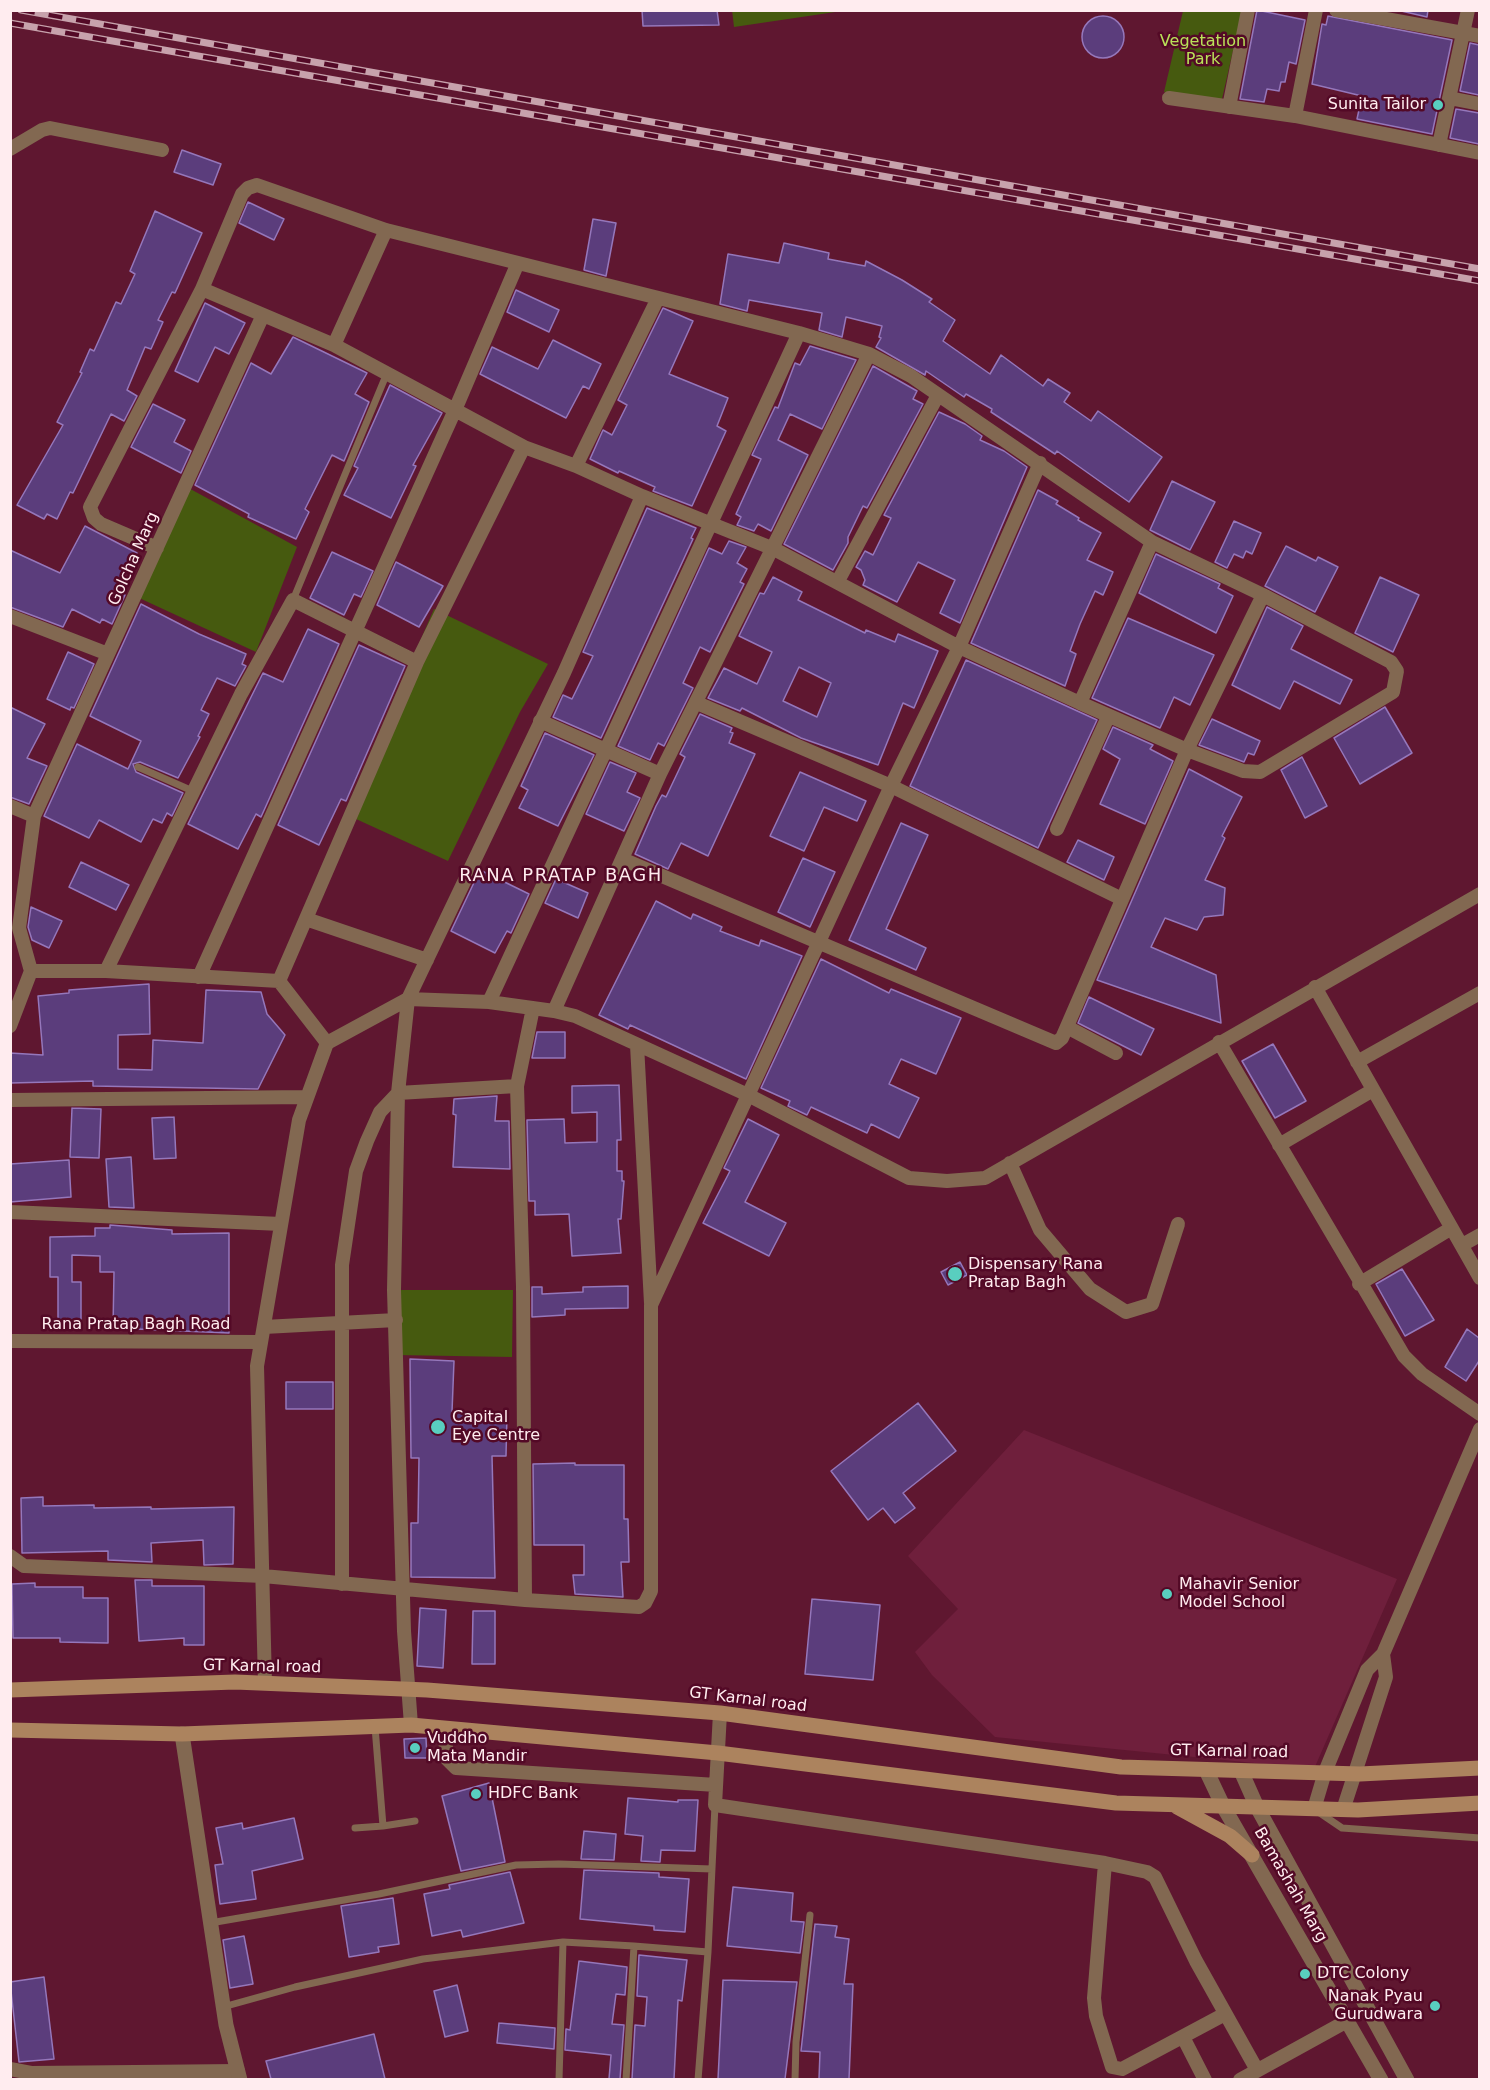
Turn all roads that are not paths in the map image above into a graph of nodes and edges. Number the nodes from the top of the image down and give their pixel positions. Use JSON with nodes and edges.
{"nodes":[{"id":1,"x":1248,"y":10,"type":"edge"},
{"id":2,"x":1316,"y":10,"type":"edge"},
{"id":3,"x":1336,"y":10,"type":"edge"},
{"id":4,"x":1468,"y":10,"type":"edge"},
{"id":5,"x":1384,"y":15,"type":"edge"},
{"id":6,"x":1463,"y":33,"type":"junction"},
{"id":7,"x":1479,"y":36,"type":"edge"},
{"id":8,"x":1169,"y":98,"type":"dead end"},
{"id":9,"x":1449,"y":98,"type":"junction"},
{"id":10,"x":1479,"y":104,"type":"edge"},
{"id":11,"x":1229,"y":107,"type":"junction"},
{"id":12,"x":1295,"y":116,"type":"junction"},
{"id":13,"x":1439,"y":145,"type":"junction"},
{"id":14,"x":10,"y":149,"type":"edge"},
{"id":15,"x":162,"y":150,"type":"dead end"},
{"id":16,"x":1479,"y":153,"type":"edge"},
{"id":17,"x":386,"y":230,"type":"junction"},
{"id":18,"x":517,"y":265,"type":"junction"},
{"id":19,"x":202,"y":289,"type":"junction"},
{"id":20,"x":658,"y":298,"type":"junction"},
{"id":21,"x":262,"y":315,"type":"junction"},
{"id":22,"x":799,"y":333,"type":"junction"},
{"id":23,"x":334,"y":345,"type":"junction"},
{"id":24,"x":869,"y":354,"type":"junction"},
{"id":25,"x":387,"y":373,"type":"junction"},
{"id":26,"x":938,"y":395,"type":"junction"},
{"id":27,"x":455,"y":410,"type":"junction"},
{"id":28,"x":524,"y":447,"type":"junction"},
{"id":29,"x":1040,"y":463,"type":"junction"},
{"id":30,"x":576,"y":466,"type":"junction"},
{"id":31,"x":642,"y":496,"type":"junction"},
{"id":32,"x":711,"y":521,"type":"junction"},
{"id":33,"x":1152,"y":542,"type":"junction"},
{"id":34,"x":157,"y":548,"type":"junction"},
{"id":35,"x":774,"y":549,"type":"junction"},
{"id":36,"x":837,"y":581,"type":"junction"},
{"id":37,"x":1263,"y":595,"type":"junction"},
{"id":38,"x":293,"y":600,"type":"junction"},
{"id":39,"x":10,"y":616,"type":"edge"},
{"id":40,"x":354,"y":631,"type":"junction"},
{"id":41,"x":959,"y":647,"type":"junction"},
{"id":42,"x":108,"y":654,"type":"junction"},
{"id":43,"x":417,"y":662,"type":"junction"},
{"id":44,"x":697,"y":703,"type":"junction"},
{"id":45,"x":1080,"y":703,"type":"junction"},
{"id":46,"x":1108,"y":717,"type":"junction"},
{"id":47,"x":540,"y":721,"type":"junction"},
{"id":48,"x":604,"y":749,"type":"junction"},
{"id":49,"x":1187,"y":750,"type":"junction"},
{"id":50,"x":138,"y":767,"type":"dead end"},
{"id":51,"x":660,"y":774,"type":"junction"},
{"id":52,"x":891,"y":786,"type":"junction"},
{"id":53,"x":195,"y":792,"type":"junction"},
{"id":54,"x":10,"y":806,"type":"edge"},
{"id":55,"x":34,"y":816,"type":"junction"},
{"id":56,"x":1057,"y":829,"type":"dead end"},
{"id":57,"x":622,"y":859,"type":"junction"},
{"id":58,"x":1476,"y":896,"type":"edge"},
{"id":59,"x":1122,"y":898,"type":"junction"},
{"id":60,"x":1479,"y":911,"type":"edge"},
{"id":61,"x":306,"y":919,"type":"junction"},
{"id":62,"x":818,"y":944,"type":"junction"},
{"id":63,"x":427,"y":960,"type":"junction"},
{"id":64,"x":31,"y":971,"type":"junction"},
{"id":65,"x":106,"y":971,"type":"junction"},
{"id":66,"x":199,"y":977,"type":"junction"},
{"id":67,"x":279,"y":981,"type":"junction"},
{"id":68,"x":1315,"y":987,"type":"junction"},
{"id":69,"x":1479,"y":993,"type":"edge"},
{"id":70,"x":408,"y":999,"type":"junction"},
{"id":71,"x":489,"y":1002,"type":"junction"},
{"id":72,"x":533,"y":1008,"type":"junction"},
{"id":73,"x":554,"y":1011,"type":"junction"},
{"id":74,"x":10,"y":1026,"type":"edge"},
{"id":75,"x":1067,"y":1027,"type":"junction"},
{"id":76,"x":1219,"y":1042,"type":"junction"},
{"id":77,"x":327,"y":1043,"type":"junction"},
{"id":78,"x":637,"y":1045,"type":"junction"},
{"id":79,"x":1116,"y":1053,"type":"dead end"},
{"id":80,"x":1357,"y":1062,"type":"junction"},
{"id":81,"x":518,"y":1086,"type":"junction"},
{"id":82,"x":1373,"y":1090,"type":"junction"},
{"id":83,"x":398,"y":1093,"type":"junction"},
{"id":84,"x":748,"y":1095,"type":"junction"},
{"id":85,"x":307,"y":1097,"type":"junction"},
{"id":86,"x":10,"y":1100,"type":"edge"},
{"id":87,"x":1279,"y":1145,"type":"junction"},
{"id":88,"x":1010,"y":1163,"type":"junction"},
{"id":89,"x":10,"y":1212,"type":"edge"},
{"id":90,"x":281,"y":1224,"type":"junction"},
{"id":91,"x":1178,"y":1224,"type":"dead end"},
{"id":92,"x":1450,"y":1229,"type":"junction"},
{"id":93,"x":1479,"y":1235,"type":"edge"},
{"id":94,"x":1462,"y":1245,"type":"junction"},
{"id":95,"x":1479,"y":1278,"type":"edge"},
{"id":96,"x":1359,"y":1284,"type":"junction"},
{"id":97,"x":651,"y":1305,"type":"junction"},
{"id":98,"x":396,"y":1320,"type":"junction"},
{"id":99,"x":342,"y":1323,"type":"junction"},
{"id":100,"x":264,"y":1327,"type":"junction"},
{"id":101,"x":10,"y":1341,"type":"edge"},
{"id":102,"x":261,"y":1342,"type":"junction"},
{"id":103,"x":1479,"y":1414,"type":"edge"},
{"id":104,"x":1479,"y":1429,"type":"edge"},
{"id":105,"x":10,"y":1556,"type":"edge"},
{"id":106,"x":263,"y":1576,"type":"junction"},
{"id":107,"x":342,"y":1584,"type":"junction"},
{"id":108,"x":403,"y":1591,"type":"junction"},
{"id":109,"x":525,"y":1600,"type":"junction"},
{"id":110,"x":1383,"y":1654,"type":"junction"},
{"id":111,"x":265,"y":1683,"type":"junction"},
{"id":112,"x":10,"y":1690,"type":"edge"},
{"id":113,"x":409,"y":1690,"type":"junction"},
{"id":114,"x":720,"y":1713,"type":"junction"},
{"id":115,"x":411,"y":1725,"type":"junction"},
{"id":116,"x":375,"y":1727,"type":"junction"},
{"id":117,"x":444,"y":1728,"type":"junction"},
{"id":118,"x":10,"y":1730,"type":"edge"},
{"id":119,"x":182,"y":1734,"type":"junction"},
{"id":120,"x":718,"y":1753,"type":"junction"},
{"id":121,"x":1479,"y":1768,"type":"edge"},
{"id":122,"x":1206,"y":1770,"type":"junction"},
{"id":123,"x":1241,"y":1771,"type":"junction"},
{"id":124,"x":1325,"y":1772,"type":"junction"},
{"id":125,"x":1356,"y":1774,"type":"junction"},
{"id":126,"x":716,"y":1785,"type":"junction"},
{"id":127,"x":1479,"y":1803,"type":"edge"},
{"id":128,"x":1171,"y":1804,"type":"junction"},
{"id":129,"x":715,"y":1805,"type":"junction"},
{"id":130,"x":1223,"y":1806,"type":"junction"},
{"id":131,"x":1257,"y":1807,"type":"junction"},
{"id":132,"x":1314,"y":1809,"type":"junction"},
{"id":133,"x":1343,"y":1810,"type":"junction"},
{"id":134,"x":415,"y":1821,"type":"dead end"},
{"id":135,"x":383,"y":1826,"type":"junction"},
{"id":136,"x":355,"y":1828,"type":"dead end"},
{"id":137,"x":1479,"y":1838,"type":"edge"},
{"id":138,"x":1252,"y":1856,"type":"junction"},
{"id":139,"x":1105,"y":1863,"type":"junction"},
{"id":140,"x":712,"y":1869,"type":"junction"},
{"id":141,"x":810,"y":1915,"type":"dead end"},
{"id":142,"x":210,"y":1923,"type":"junction"},
{"id":143,"x":564,"y":1942,"type":"junction"},
{"id":144,"x":634,"y":1946,"type":"junction"},
{"id":145,"x":708,"y":1952,"type":"junction"},
{"id":146,"x":1353,"y":1982,"type":"junction"},
{"id":147,"x":1331,"y":1993,"type":"junction"},
{"id":148,"x":223,"y":2007,"type":"junction"},
{"id":149,"x":1225,"y":2014,"type":"junction"},
{"id":150,"x":1347,"y":2021,"type":"junction"},
{"id":151,"x":1183,"y":2037,"type":"junction"},
{"id":152,"x":10,"y":2069,"type":"edge"},
{"id":153,"x":1257,"y":2070,"type":"junction"},
{"id":154,"x":239,"y":2075,"type":"edge"},
{"id":155,"x":31,"y":2076,"type":"edge"},
{"id":156,"x":156,"y":2076,"type":"edge"},
{"id":157,"x":559,"y":2079,"type":"edge"},
{"id":158,"x":626,"y":2079,"type":"edge"},
{"id":159,"x":698,"y":2079,"type":"edge"},
{"id":160,"x":795,"y":2079,"type":"edge"},
{"id":161,"x":1205,"y":2079,"type":"edge"},
{"id":162,"x":1240,"y":2079,"type":"edge"},
{"id":163,"x":1381,"y":2079,"type":"edge"},
{"id":164,"x":1407,"y":2079,"type":"edge"}],
"edges":[{"from":1,"to":11,"type":"street"},
{"from":2,"to":12,"type":"street"},
{"from":3,"to":5,"type":"street"},
{"from":4,"to":6,"type":"street"},
{"from":5,"to":6,"type":"street"},
{"from":6,"to":7,"type":"street"},
{"from":6,"to":9,"type":"street"},
{"from":8,"to":11,"type":"street"},
{"from":9,"to":10,"type":"street"},
{"from":9,"to":13,"type":"street"},
{"from":11,"to":12,"type":"street"},
{"from":12,"to":13,"type":"street"},
{"from":13,"to":16,"type":"street"},
{"from":14,"to":15,"type":"street"},
{"from":17,"to":18,"type":"street"},
{"from":17,"to":19,"type":"street"},
{"from":17,"to":23,"type":"street"},
{"from":18,"to":20,"type":"street"},
{"from":18,"to":27,"type":"street"},
{"from":19,"to":21,"type":"street"},
{"from":19,"to":34,"type":"street"},
{"from":20,"to":22,"type":"street"},
{"from":20,"to":30,"type":"street"},
{"from":21,"to":23,"type":"street"},
{"from":21,"to":34,"type":"street","name":"Golcha Marg"},
{"from":22,"to":24,"type":"street"},
{"from":22,"to":32,"type":"street"},
{"from":23,"to":25,"type":"street"},
{"from":24,"to":26,"type":"street"},
{"from":24,"to":35,"type":"street"},
{"from":25,"to":27,"type":"street"},
{"from":25,"to":38,"type":"lane"},
{"from":26,"to":29,"type":"street"},
{"from":26,"to":36,"type":"street"},
{"from":27,"to":28,"type":"street"},
{"from":27,"to":40,"type":"street"},
{"from":28,"to":30,"type":"street"},
{"from":28,"to":43,"type":"street"},
{"from":29,"to":33,"type":"street"},
{"from":29,"to":41,"type":"street"},
{"from":30,"to":31,"type":"street"},
{"from":31,"to":32,"type":"street"},
{"from":31,"to":47,"type":"street"},
{"from":32,"to":35,"type":"street"},
{"from":32,"to":48,"type":"street"},
{"from":33,"to":37,"type":"street"},
{"from":33,"to":45,"type":"street"},
{"from":34,"to":42,"type":"street","name":"Golcha Marg"},
{"from":35,"to":36,"type":"street"},
{"from":35,"to":44,"type":"street"},
{"from":36,"to":41,"type":"street"},
{"from":37,"to":49,"type":"street"},
{"from":37,"to":49,"type":"street"},
{"from":38,"to":40,"type":"street"},
{"from":38,"to":53,"type":"street"},
{"from":39,"to":42,"type":"street"},
{"from":40,"to":43,"type":"street"},
{"from":40,"to":66,"type":"street"},
{"from":41,"to":45,"type":"street"},
{"from":41,"to":52,"type":"street"},
{"from":42,"to":55,"type":"street","name":"Golcha Marg"},
{"from":43,"to":61,"type":"street"},
{"from":44,"to":51,"type":"street"},
{"from":44,"to":52,"type":"street"},
{"from":45,"to":46,"type":"street"},
{"from":46,"to":49,"type":"street"},
{"from":46,"to":56,"type":"street"},
{"from":47,"to":48,"type":"street"},
{"from":47,"to":63,"type":"street"},
{"from":48,"to":51,"type":"street"},
{"from":48,"to":71,"type":"street"},
{"from":49,"to":59,"type":"street"},
{"from":50,"to":53,"type":"lane"},
{"from":51,"to":57,"type":"street"},
{"from":52,"to":59,"type":"street"},
{"from":52,"to":62,"type":"street"},
{"from":53,"to":65,"type":"street"},
{"from":54,"to":55,"type":"street"},
{"from":55,"to":64,"type":"street","name":"Golcha Marg"},
{"from":57,"to":62,"type":"street"},
{"from":57,"to":73,"type":"street"},
{"from":58,"to":60,"type":"street"},
{"from":58,"to":68,"type":"street"},
{"from":59,"to":75,"type":"street"},
{"from":61,"to":63,"type":"street"},
{"from":61,"to":67,"type":"street"},
{"from":62,"to":75,"type":"street"},
{"from":62,"to":84,"type":"street"},
{"from":63,"to":70,"type":"street"},
{"from":64,"to":65,"type":"street"},
{"from":64,"to":74,"type":"street"},
{"from":65,"to":66,"type":"street"},
{"from":66,"to":67,"type":"street"},
{"from":67,"to":77,"type":"street"},
{"from":68,"to":76,"type":"street"},
{"from":68,"to":80,"type":"street"},
{"from":69,"to":80,"type":"street"},
{"from":70,"to":71,"type":"street"},
{"from":70,"to":77,"type":"street"},
{"from":70,"to":83,"type":"street"},
{"from":71,"to":72,"type":"street"},
{"from":72,"to":73,"type":"street"},
{"from":72,"to":81,"type":"street"},
{"from":73,"to":78,"type":"street"},
{"from":75,"to":79,"type":"street"},
{"from":76,"to":87,"type":"street"},
{"from":76,"to":88,"type":"street"},
{"from":77,"to":85,"type":"street"},
{"from":78,"to":84,"type":"street"},
{"from":78,"to":97,"type":"street"},
{"from":80,"to":82,"type":"street"},
{"from":81,"to":83,"type":"street"},
{"from":81,"to":109,"type":"street"},
{"from":82,"to":87,"type":"street"},
{"from":82,"to":92,"type":"street"},
{"from":83,"to":98,"type":"street"},
{"from":83,"to":99,"type":"street"},
{"from":84,"to":88,"type":"street"},
{"from":84,"to":97,"type":"street"},
{"from":85,"to":86,"type":"street"},
{"from":85,"to":90,"type":"street"},
{"from":87,"to":96,"type":"street"},
{"from":88,"to":91,"type":"street"},
{"from":89,"to":90,"type":"street"},
{"from":90,"to":100,"type":"street"},
{"from":92,"to":94,"type":"street"},
{"from":92,"to":96,"type":"street"},
{"from":93,"to":94,"type":"street"},
{"from":94,"to":95,"type":"street"},
{"from":96,"to":103,"type":"street"},
{"from":97,"to":109,"type":"street"},
{"from":98,"to":99,"type":"street"},
{"from":98,"to":108,"type":"street"},
{"from":99,"to":100,"type":"street"},
{"from":99,"to":107,"type":"street"},
{"from":100,"to":102,"type":"street"},
{"from":101,"to":102,"type":"street","name":"Rana Pratap Bagh Road"},
{"from":102,"to":106,"type":"street"},
{"from":104,"to":110,"type":"street"},
{"from":105,"to":106,"type":"street"},
{"from":106,"to":107,"type":"street"},
{"from":106,"to":111,"type":"street"},
{"from":107,"to":108,"type":"street"},
{"from":108,"to":109,"type":"street"},
{"from":108,"to":113,"type":"street"},
{"from":110,"to":124,"type":"street"},
{"from":110,"to":125,"type":"street"},
{"from":111,"to":112,"type":"main road","name":"GT Karnal road"},
{"from":111,"to":113,"type":"main road","name":"GT Karnal road"},
{"from":113,"to":114,"type":"main road","name":"GT Karnal road"},
{"from":113,"to":115,"type":"street"},
{"from":114,"to":120,"type":"street"},
{"from":114,"to":122,"type":"main road","name":"GT Karnal road"},
{"from":115,"to":116,"type":"main road"},
{"from":115,"to":117,"type":"main road"},
{"from":116,"to":119,"type":"main road"},
{"from":116,"to":135,"type":"lane"},
{"from":117,"to":120,"type":"main road"},
{"from":117,"to":126,"type":"street"},
{"from":118,"to":119,"type":"main road"},
{"from":119,"to":142,"type":"street"},
{"from":120,"to":126,"type":"street"},
{"from":120,"to":128,"type":"main road"},
{"from":121,"to":125,"type":"main road","name":"GT Karnal road"},
{"from":122,"to":123,"type":"main road","name":"GT Karnal road"},
{"from":122,"to":130,"type":"street","name":"Bamashah Marg"},
{"from":123,"to":124,"type":"main road","name":"GT Karnal road"},
{"from":123,"to":131,"type":"street","name":"Bamashah Marg"},
{"from":124,"to":125,"type":"main road","name":"GT Karnal road"},
{"from":124,"to":132,"type":"street"},
{"from":125,"to":133,"type":"street"},
{"from":126,"to":129,"type":"street"},
{"from":127,"to":133,"type":"main road"},
{"from":128,"to":130,"type":"main road"},
{"from":128,"to":138,"type":"main road"},
{"from":129,"to":139,"type":"street"},
{"from":129,"to":140,"type":"lane"},
{"from":130,"to":131,"type":"main road"},
{"from":130,"to":138,"type":"street","name":"Bamashah Marg"},
{"from":131,"to":132,"type":"main road"},
{"from":131,"to":146,"type":"street","name":"Bamashah Marg"},
{"from":132,"to":133,"type":"main road"},
{"from":132,"to":137,"type":"lane"},
{"from":134,"to":135,"type":"lane"},
{"from":135,"to":136,"type":"lane"},
{"from":138,"to":147,"type":"street","name":"Bamashah Marg"},
{"from":139,"to":149,"type":"street"},
{"from":139,"to":151,"type":"street"},
{"from":140,"to":142,"type":"lane"},
{"from":140,"to":145,"type":"lane"},
{"from":141,"to":160,"type":"lane"},
{"from":142,"to":148,"type":"street"},
{"from":143,"to":144,"type":"lane"},
{"from":143,"to":148,"type":"lane"},
{"from":143,"to":157,"type":"lane"},
{"from":144,"to":145,"type":"lane"},
{"from":144,"to":158,"type":"lane"},
{"from":145,"to":159,"type":"lane"},
{"from":146,"to":147,"type":"street"},
{"from":146,"to":164,"type":"street","name":"Bamashah Marg"},
{"from":147,"to":150,"type":"street","name":"Bamashah Marg"},
{"from":148,"to":154,"type":"street"},
{"from":149,"to":151,"type":"street"},
{"from":149,"to":153,"type":"street"},
{"from":150,"to":153,"type":"street"},
{"from":150,"to":163,"type":"street","name":"Bamashah Marg"},
{"from":151,"to":161,"type":"street"},
{"from":152,"to":155,"type":"street"},
{"from":153,"to":162,"type":"street"},
{"from":154,"to":156,"type":"street"},
{"from":155,"to":156,"type":"street"}]}
